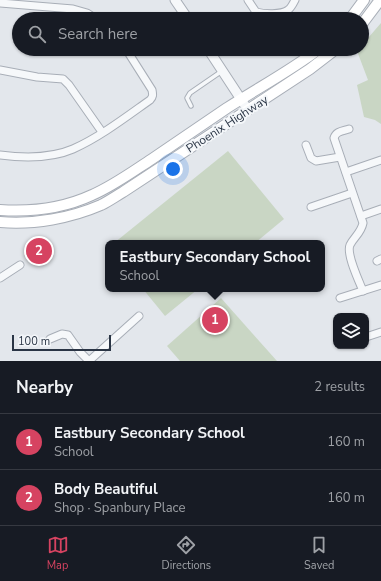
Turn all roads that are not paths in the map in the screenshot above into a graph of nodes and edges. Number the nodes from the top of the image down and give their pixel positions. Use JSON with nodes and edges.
{"nodes":[{"id":1,"x":175,"y":0,"type":"edge"},
{"id":2,"x":248,"y":0,"type":"edge"},
{"id":3,"x":295,"y":0,"type":"edge"},
{"id":4,"x":364,"y":0,"type":"edge"},
{"id":5,"x":380,"y":0,"type":"edge"},
{"id":6,"x":0,"y":3,"type":"edge"},
{"id":7,"x":84,"y":12,"type":"edge"},
{"id":8,"x":183,"y":12,"type":"edge"},
{"id":9,"x":256,"y":12,"type":"edge"},
{"id":10,"x":286,"y":12,"type":"edge"},
{"id":11,"x":355,"y":12,"type":"edge"},
{"id":12,"x":369,"y":15,"type":"edge"},
{"id":13,"x":130,"y":56,"type":"edge"},
{"id":14,"x":213,"y":56,"type":"edge"},
{"id":15,"x":310,"y":56,"type":"edge"},
{"id":16,"x":327,"y":56,"type":"edge"},
{"id":17,"x":0,"y":70,"type":"edge"},
{"id":18,"x":222,"y":70,"type":"junction"},
{"id":19,"x":241,"y":100,"type":"junction"},
{"id":20,"x":191,"y":106,"type":"dead end"},
{"id":21,"x":248,"y":110,"type":"junction"},
{"id":22,"x":349,"y":129,"type":"dead end"},
{"id":23,"x":102,"y":132,"type":"junction"},
{"id":24,"x":306,"y":146,"type":"dead end"},
{"id":25,"x":0,"y":155,"type":"edge"},
{"id":26,"x":340,"y":157,"type":"junction"},
{"id":27,"x":381,"y":160,"type":"edge"},
{"id":28,"x":346,"y":172,"type":"junction"},
{"id":29,"x":352,"y":193,"type":"junction"},
{"id":30,"x":310,"y":207,"type":"dead end"},
{"id":31,"x":381,"y":209,"type":"edge"},
{"id":32,"x":0,"y":210,"type":"edge"},
{"id":33,"x":361,"y":216,"type":"junction"},
{"id":34,"x":0,"y":222,"type":"edge"},
{"id":35,"x":20,"y":266,"type":"dead end"},
{"id":36,"x":0,"y":278,"type":"edge"},
{"id":37,"x":381,"y":285,"type":"edge"},
{"id":38,"x":363,"y":291,"type":"junction"},
{"id":39,"x":340,"y":298,"type":"dead end"},
{"id":40,"x":139,"y":316,"type":"dead end"},
{"id":41,"x":381,"y":332,"type":"edge"},
{"id":42,"x":369,"y":336,"type":"edge"},
{"id":43,"x":50,"y":339,"type":"dead end"},
{"id":44,"x":89,"y":361,"type":"edge"}],
"edges":[{"from":1,"to":8,"type":"street"},
{"from":2,"to":9,"type":"street"},
{"from":3,"to":10,"type":"street"},
{"from":4,"to":11,"type":"main road"},
{"from":5,"to":12,"type":"main road"},
{"from":6,"to":7,"type":"street"},
{"from":13,"to":23,"type":"street"},
{"from":14,"to":18,"type":"street"},
{"from":15,"to":19,"type":"main road","name":"Phoenix Highway"},
{"from":16,"to":21,"type":"main road","name":"Phoenix Highway"},
{"from":17,"to":23,"type":"street"},
{"from":18,"to":19,"type":"street"},
{"from":18,"to":20,"type":"lane"},
{"from":19,"to":21,"type":"street"},
{"from":19,"to":32,"type":"main road","name":"Phoenix Highway"},
{"from":21,"to":34,"type":"main road","name":"Phoenix Highway"},
{"from":22,"to":26,"type":"street"},
{"from":23,"to":25,"type":"street"},
{"from":24,"to":26,"type":"street"},
{"from":26,"to":28,"type":"street"},
{"from":27,"to":28,"type":"street"},
{"from":28,"to":29,"type":"street"},
{"from":29,"to":30,"type":"street"},
{"from":29,"to":33,"type":"street"},
{"from":31,"to":33,"type":"street"},
{"from":33,"to":38,"type":"street"},
{"from":35,"to":36,"type":"street"},
{"from":37,"to":38,"type":"street"},
{"from":38,"to":39,"type":"street"},
{"from":40,"to":44,"type":"street"},
{"from":41,"to":42,"type":"street"},
{"from":43,"to":44,"type":"street"}]}
